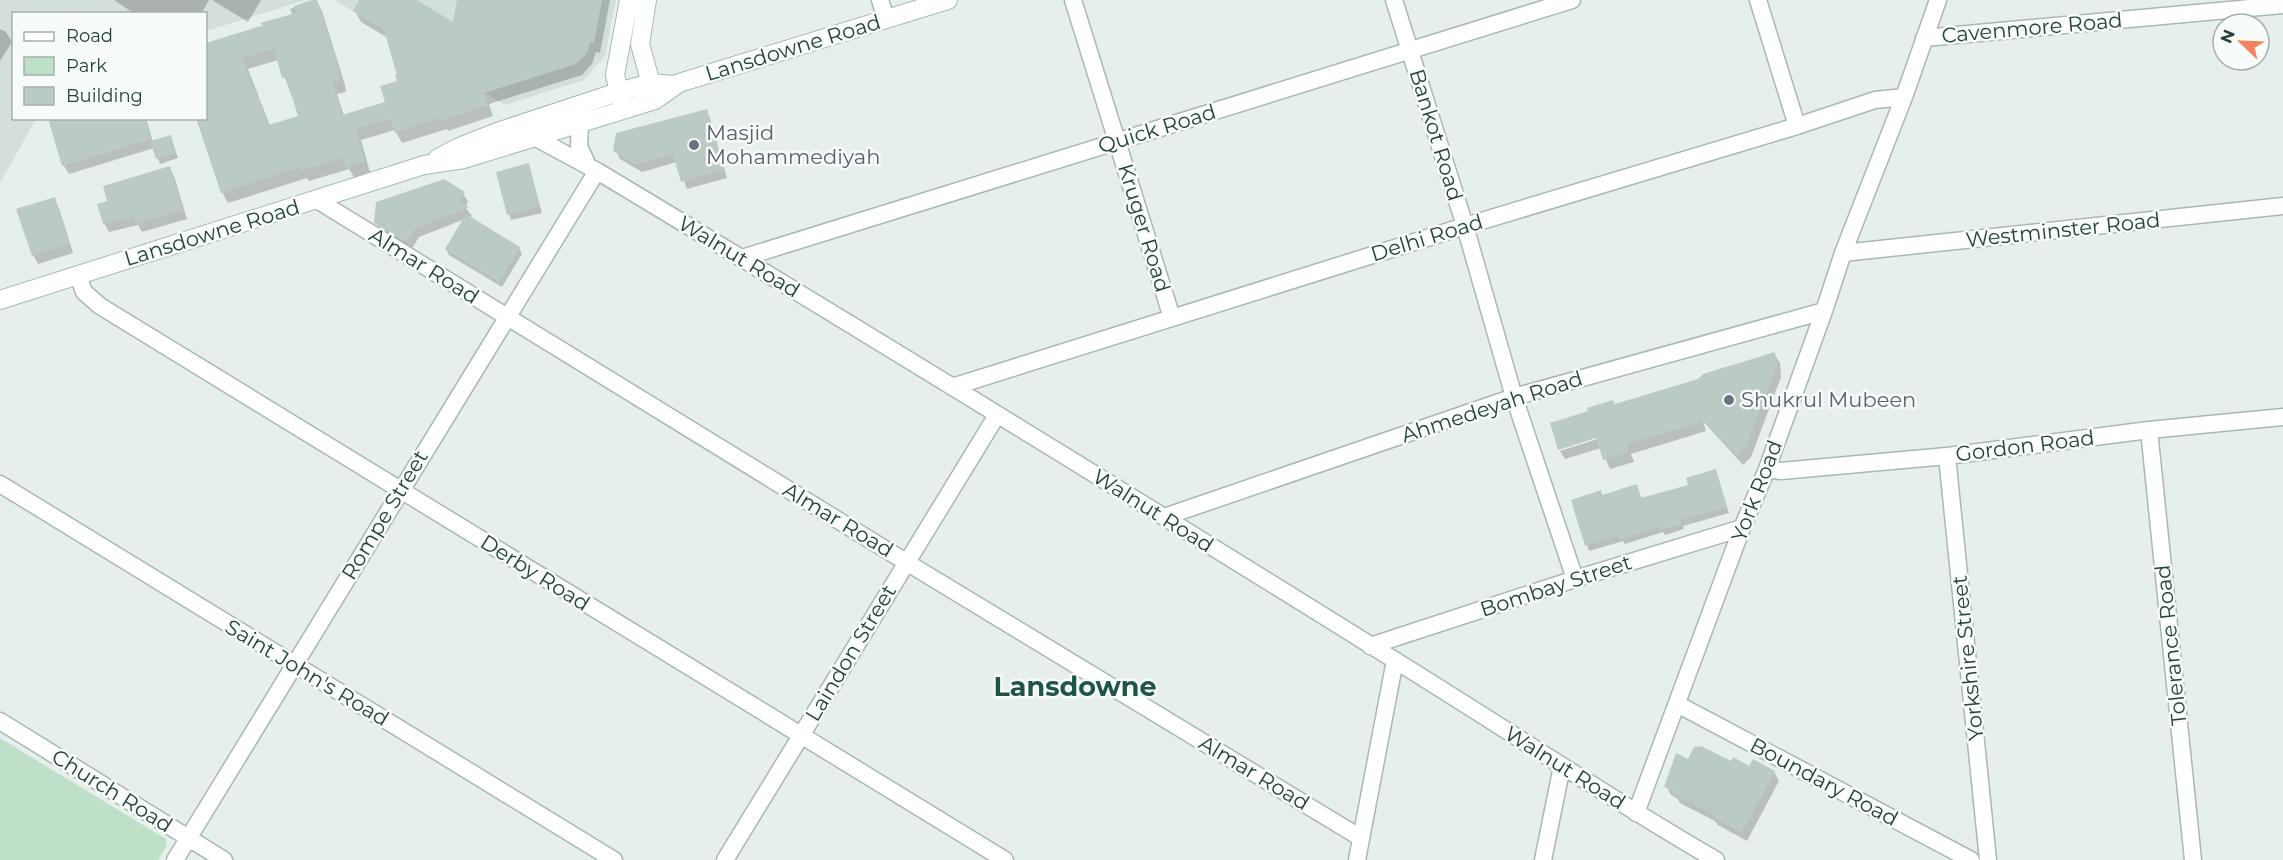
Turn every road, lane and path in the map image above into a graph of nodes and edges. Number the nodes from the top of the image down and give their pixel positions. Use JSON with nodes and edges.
{"nodes":[{"id":1,"x":629,"y":0,"type":"edge"},
{"id":2,"x":647,"y":0,"type":"edge"},
{"id":3,"x":880,"y":0,"type":"edge"},
{"id":4,"x":948,"y":0,"type":"edge"},
{"id":5,"x":1073,"y":0,"type":"edge"},
{"id":6,"x":1394,"y":0,"type":"edge"},
{"id":7,"x":1572,"y":0,"type":"edge"},
{"id":8,"x":1758,"y":0,"type":"edge"},
{"id":9,"x":1938,"y":0,"type":"edge"},
{"id":10,"x":2283,"y":5,"type":"edge"},
{"id":11,"x":886,"y":19,"type":"junction"},
{"id":12,"x":1924,"y":38,"type":"junction"},
{"id":13,"x":1410,"y":50,"type":"junction"},
{"id":14,"x":653,"y":91,"type":"junction"},
{"id":15,"x":618,"y":92,"type":"junction"},
{"id":16,"x":1904,"y":97,"type":"junction"},
{"id":17,"x":623,"y":110,"type":"junction"},
{"id":18,"x":580,"y":124,"type":"junction"},
{"id":19,"x":1797,"y":126,"type":"junction"},
{"id":20,"x":536,"y":138,"type":"junction"},
{"id":21,"x":1117,"y":141,"type":"junction"},
{"id":22,"x":424,"y":165,"type":"junction"},
{"id":23,"x":592,"y":168,"type":"junction"},
{"id":24,"x":317,"y":200,"type":"junction"},
{"id":25,"x":2283,"y":206,"type":"edge"},
{"id":26,"x":1465,"y":226,"type":"junction"},
{"id":27,"x":1843,"y":253,"type":"junction"},
{"id":28,"x":742,"y":258,"type":"junction"},
{"id":29,"x":78,"y":274,"type":"junction"},
{"id":30,"x":0,"y":300,"type":"edge"},
{"id":31,"x":1824,"y":311,"type":"junction"},
{"id":32,"x":506,"y":318,"type":"junction"},
{"id":33,"x":1172,"y":318,"type":"junction"},
{"id":34,"x":952,"y":387,"type":"junction"},
{"id":35,"x":1514,"y":397,"type":"junction"},
{"id":36,"x":997,"y":415,"type":"junction"},
{"id":37,"x":2283,"y":417,"type":"edge"},
{"id":38,"x":2149,"y":430,"type":"junction"},
{"id":39,"x":1947,"y":456,"type":"junction"},
{"id":40,"x":1767,"y":469,"type":"junction"},
{"id":41,"x":0,"y":484,"type":"edge"},
{"id":42,"x":400,"y":490,"type":"junction"},
{"id":43,"x":1164,"y":517,"type":"junction"},
{"id":44,"x":1742,"y":528,"type":"junction"},
{"id":45,"x":906,"y":562,"type":"junction"},
{"id":46,"x":1575,"y":579,"type":"junction"},
{"id":47,"x":1370,"y":646,"type":"junction"},
{"id":48,"x":1395,"y":660,"type":"junction"},
{"id":49,"x":294,"y":665,"type":"junction"},
{"id":50,"x":1677,"y":704,"type":"junction"},
{"id":51,"x":0,"y":721,"type":"edge"},
{"id":52,"x":800,"y":736,"type":"junction"},
{"id":53,"x":1562,"y":766,"type":"junction"},
{"id":54,"x":1636,"y":813,"type":"junction"},
{"id":55,"x":1361,"y":838,"type":"junction"},
{"id":56,"x":189,"y":839,"type":"junction"},
{"id":57,"x":175,"y":860,"type":"edge"},
{"id":58,"x":224,"y":860,"type":"edge"},
{"id":59,"x":614,"y":860,"type":"edge"},
{"id":60,"x":725,"y":860,"type":"edge"},
{"id":61,"x":1005,"y":860,"type":"edge"},
{"id":62,"x":1357,"y":860,"type":"edge"},
{"id":63,"x":1543,"y":860,"type":"edge"},
{"id":64,"x":1716,"y":860,"type":"edge"},
{"id":65,"x":1971,"y":860,"type":"edge"},
{"id":66,"x":1988,"y":860,"type":"edge"},
{"id":67,"x":2193,"y":860,"type":"edge"}],
"edges":[{"from":1,"to":15,"type":"street"},
{"from":2,"to":14,"type":"street"},
{"from":3,"to":11,"type":"street"},
{"from":4,"to":11,"type":"street","name":"Lansdowne Road"},
{"from":5,"to":21,"type":"street","name":"Kruger Road"},
{"from":6,"to":13,"type":"street","name":"Bankot Road"},
{"from":7,"to":13,"type":"street","name":"Quick Road"},
{"from":8,"to":19,"type":"street"},
{"from":9,"to":12,"type":"street","name":"York Road"},
{"from":10,"to":12,"type":"street","name":"Cavenmore Road"},
{"from":11,"to":14,"type":"street","name":"Lansdowne Road"},
{"from":12,"to":16,"type":"street","name":"York Road"},
{"from":13,"to":21,"type":"street","name":"Quick Road"},
{"from":13,"to":26,"type":"street","name":"Bankot Road"},
{"from":14,"to":15,"type":"street","name":"Lansdowne Road"},
{"from":14,"to":17,"type":"street","name":"Lansdowne Road"},
{"from":15,"to":17,"type":"street"},
{"from":15,"to":22,"type":"street","name":"Lansdowne Road"},
{"from":16,"to":19,"type":"street","name":"Delhi Road"},
{"from":16,"to":27,"type":"street","name":"York Road"},
{"from":17,"to":18,"type":"street","name":"Lansdowne Road"},
{"from":18,"to":20,"type":"street","name":"Lansdowne Road"},
{"from":18,"to":23,"type":"street"},
{"from":19,"to":26,"type":"street","name":"Delhi Road"},
{"from":20,"to":22,"type":"street","name":"Lansdowne Road"},
{"from":20,"to":23,"type":"street","name":"Walnut Road"},
{"from":21,"to":28,"type":"street","name":"Quick Road"},
{"from":21,"to":33,"type":"street","name":"Kruger Road"},
{"from":22,"to":24,"type":"street","name":"Lansdowne Road"},
{"from":23,"to":28,"type":"street","name":"Walnut Road"},
{"from":23,"to":32,"type":"street","name":"Rompe Street"},
{"from":24,"to":29,"type":"street","name":"Lansdowne Road"},
{"from":24,"to":32,"type":"street","name":"Almar Road"},
{"from":25,"to":27,"type":"street","name":"Westminster Road"},
{"from":26,"to":33,"type":"street","name":"Delhi Road"},
{"from":26,"to":35,"type":"street","name":"Bankot Road"},
{"from":27,"to":31,"type":"street","name":"York Road"},
{"from":28,"to":34,"type":"street","name":"Walnut Road"},
{"from":29,"to":30,"type":"street","name":"Lansdowne Road"},
{"from":29,"to":42,"type":"street","name":"Derby Road"},
{"from":31,"to":35,"type":"street","name":"Ahmedeyah Road"},
{"from":31,"to":40,"type":"street","name":"York Road"},
{"from":32,"to":42,"type":"street","name":"Rompe Street"},
{"from":32,"to":45,"type":"street","name":"Almar Road"},
{"from":33,"to":34,"type":"street","name":"Delhi Road"},
{"from":34,"to":36,"type":"street","name":"Walnut Road"},
{"from":35,"to":43,"type":"street","name":"Ahmedeyah Road"},
{"from":35,"to":46,"type":"street","name":"Bankot Road"},
{"from":36,"to":43,"type":"street","name":"Walnut Road"},
{"from":36,"to":45,"type":"street","name":"Laindon Street"},
{"from":37,"to":38,"type":"street","name":"Gordon Road"},
{"from":38,"to":39,"type":"street","name":"Gordon Road"},
{"from":38,"to":67,"type":"street","name":"Tolerance Road"},
{"from":39,"to":40,"type":"street","name":"Gordon Road"},
{"from":39,"to":66,"type":"street","name":"Yorkshire Street"},
{"from":40,"to":44,"type":"street","name":"York Road"},
{"from":41,"to":49,"type":"street","name":"Saint John's Road"},
{"from":42,"to":49,"type":"street","name":"Rompe Street"},
{"from":42,"to":52,"type":"street","name":"Derby Road"},
{"from":43,"to":47,"type":"street","name":"Walnut Road"},
{"from":44,"to":46,"type":"street","name":"Bombay Street"},
{"from":44,"to":50,"type":"street","name":"York Road"},
{"from":45,"to":52,"type":"street","name":"Laindon Street"},
{"from":45,"to":55,"type":"street","name":"Almar Road"},
{"from":46,"to":47,"type":"street","name":"Bombay Street"},
{"from":47,"to":48,"type":"street","name":"Walnut Road"},
{"from":48,"to":53,"type":"street","name":"Walnut Road"},
{"from":48,"to":55,"type":"street"},
{"from":49,"to":56,"type":"street","name":"Rompe Street"},
{"from":49,"to":59,"type":"street","name":"Saint John's Road"},
{"from":50,"to":54,"type":"street","name":"York Road"},
{"from":50,"to":65,"type":"street","name":"Boundary Road"},
{"from":51,"to":56,"type":"street","name":"Church Road"},
{"from":52,"to":60,"type":"street","name":"Laindon Street"},
{"from":52,"to":61,"type":"street","name":"Derby Road"},
{"from":53,"to":54,"type":"street","name":"Walnut Road"},
{"from":53,"to":63,"type":"street"},
{"from":54,"to":64,"type":"street","name":"Walnut Road"},
{"from":55,"to":62,"type":"street"},
{"from":56,"to":57,"type":"street","name":"Rompe Street"},
{"from":56,"to":58,"type":"street","name":"Church Road"}]}
